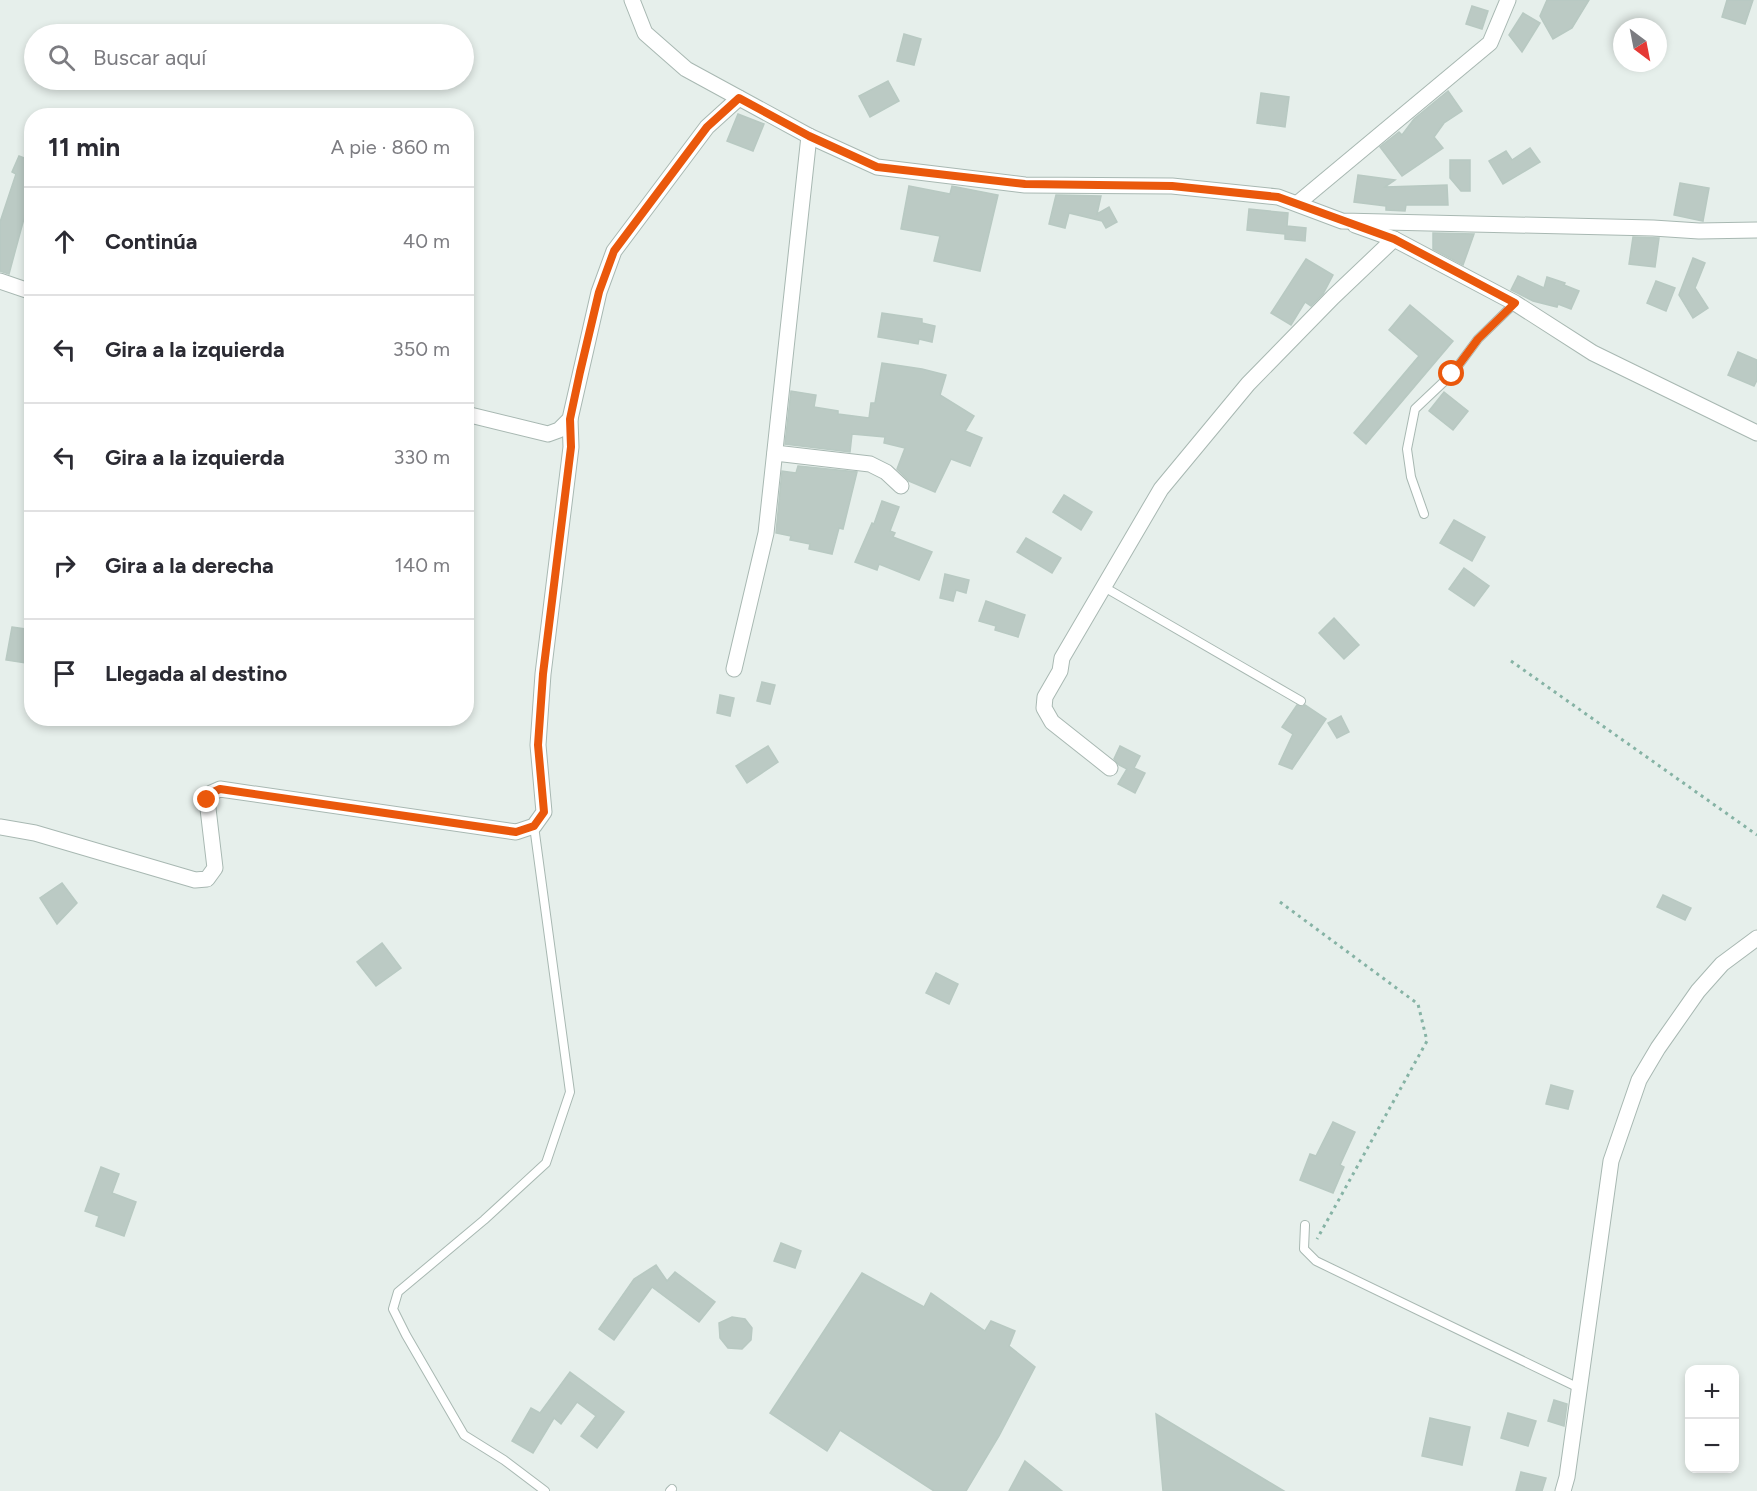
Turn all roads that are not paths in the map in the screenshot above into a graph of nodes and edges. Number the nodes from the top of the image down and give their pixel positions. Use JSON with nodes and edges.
{"nodes":[{"id":1,"x":632,"y":0,"type":"edge"},
{"id":2,"x":1508,"y":0,"type":"edge"},
{"id":3,"x":739,"y":98,"type":"junction"},
{"id":4,"x":809,"y":136,"type":"junction"},
{"id":5,"x":1298,"y":203,"type":"junction"},
{"id":6,"x":1342,"y":221,"type":"junction"},
{"id":7,"x":1757,"y":230,"type":"edge"},
{"id":8,"x":1394,"y":239,"type":"junction"},
{"id":9,"x":0,"y":281,"type":"edge"},
{"id":10,"x":24,"y":288,"type":"edge"},
{"id":11,"x":1515,"y":303,"type":"junction"},
{"id":12,"x":474,"y":416,"type":"edge"},
{"id":13,"x":570,"y":419,"type":"junction"},
{"id":14,"x":1757,"y":433,"type":"edge"},
{"id":15,"x":775,"y":453,"type":"junction"},
{"id":16,"x":901,"y":486,"type":"dead end"},
{"id":17,"x":1424,"y":514,"type":"dead end"},
{"id":18,"x":1104,"y":587,"type":"junction"},
{"id":19,"x":734,"y":669,"type":"dead end"},
{"id":20,"x":1301,"y":701,"type":"dead end"},
{"id":21,"x":1110,"y":768,"type":"dead end"},
{"id":22,"x":534,"y":826,"type":"junction"},
{"id":23,"x":0,"y":827,"type":"edge"},
{"id":24,"x":1757,"y":938,"type":"edge"},
{"id":25,"x":1305,"y":1225,"type":"dead end"},
{"id":26,"x":1580,"y":1389,"type":"junction"},
{"id":27,"x":545,"y":1491,"type":"edge"},
{"id":28,"x":1563,"y":1491,"type":"edge"}],
"edges":[{"from":1,"to":3,"type":"street"},
{"from":2,"to":5,"type":"street"},
{"from":3,"to":4,"type":"street"},
{"from":3,"to":13,"type":"street"},
{"from":4,"to":5,"type":"street"},
{"from":4,"to":15,"type":"street"},
{"from":5,"to":6,"type":"street"},
{"from":6,"to":7,"type":"street"},
{"from":6,"to":8,"type":"street"},
{"from":8,"to":11,"type":"street"},
{"from":8,"to":18,"type":"street"},
{"from":9,"to":10,"type":"street"},
{"from":11,"to":14,"type":"street"},
{"from":11,"to":17,"type":"lane"},
{"from":12,"to":13,"type":"street"},
{"from":13,"to":22,"type":"street"},
{"from":15,"to":16,"type":"street"},
{"from":15,"to":19,"type":"street"},
{"from":18,"to":20,"type":"lane"},
{"from":18,"to":21,"type":"street"},
{"from":22,"to":23,"type":"street"},
{"from":22,"to":27,"type":"lane"},
{"from":24,"to":26,"type":"street"},
{"from":25,"to":26,"type":"lane"},
{"from":26,"to":28,"type":"street"}]}
